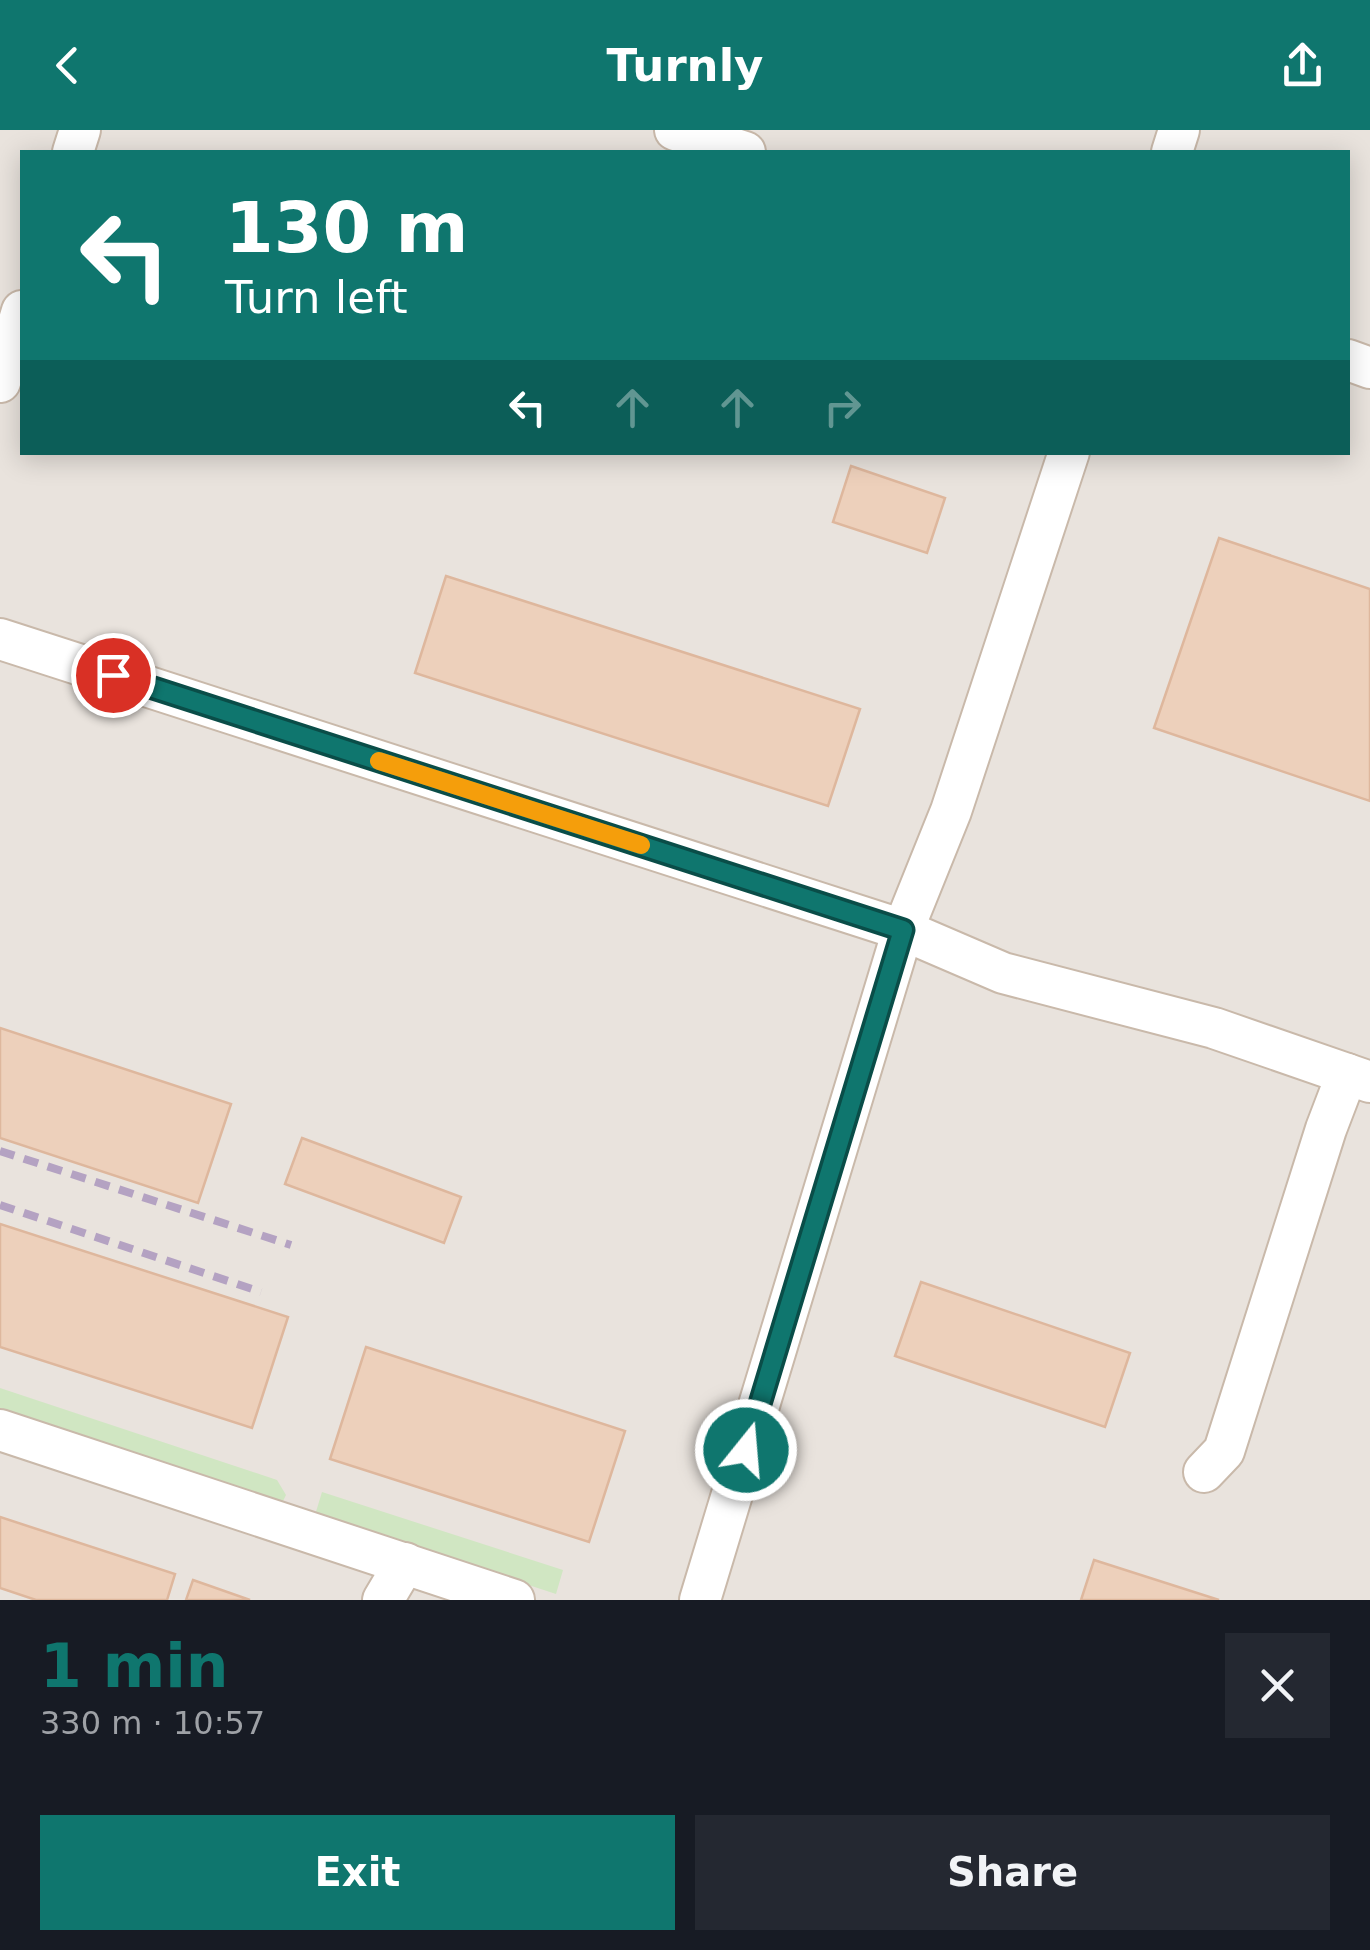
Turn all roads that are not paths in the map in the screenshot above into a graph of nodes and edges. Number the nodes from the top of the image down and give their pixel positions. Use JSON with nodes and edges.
{"nodes":[{"id":1,"x":675,"y":130,"type":"edge"},
{"id":2,"x":739,"y":150,"type":"edge"},
{"id":3,"x":20,"y":317,"type":"edge"},
{"id":4,"x":0,"y":382,"type":"edge"},
{"id":5,"x":1068,"y":455,"type":"edge"},
{"id":6,"x":0,"y":639,"type":"edge"},
{"id":7,"x":903,"y":930,"type":"junction"},
{"id":8,"x":1359,"y":1078,"type":"edge"},
{"id":9,"x":0,"y":1430,"type":"edge"},
{"id":10,"x":1204,"y":1472,"type":"dead end"},
{"id":11,"x":405,"y":1563,"type":"junction"},
{"id":12,"x":384,"y":1600,"type":"edge"},
{"id":13,"x":514,"y":1600,"type":"edge"},
{"id":14,"x":702,"y":1600,"type":"edge"}],
"edges":[{"from":1,"to":2,"type":"lane"},
{"from":3,"to":4,"type":"lane"},
{"from":5,"to":7,"type":"lane"},
{"from":6,"to":7,"type":"lane"},
{"from":7,"to":8,"type":"lane"},
{"from":7,"to":14,"type":"lane"},
{"from":8,"to":10,"type":"lane"},
{"from":9,"to":11,"type":"lane"},
{"from":11,"to":12,"type":"lane"},
{"from":11,"to":13,"type":"lane"}]}
